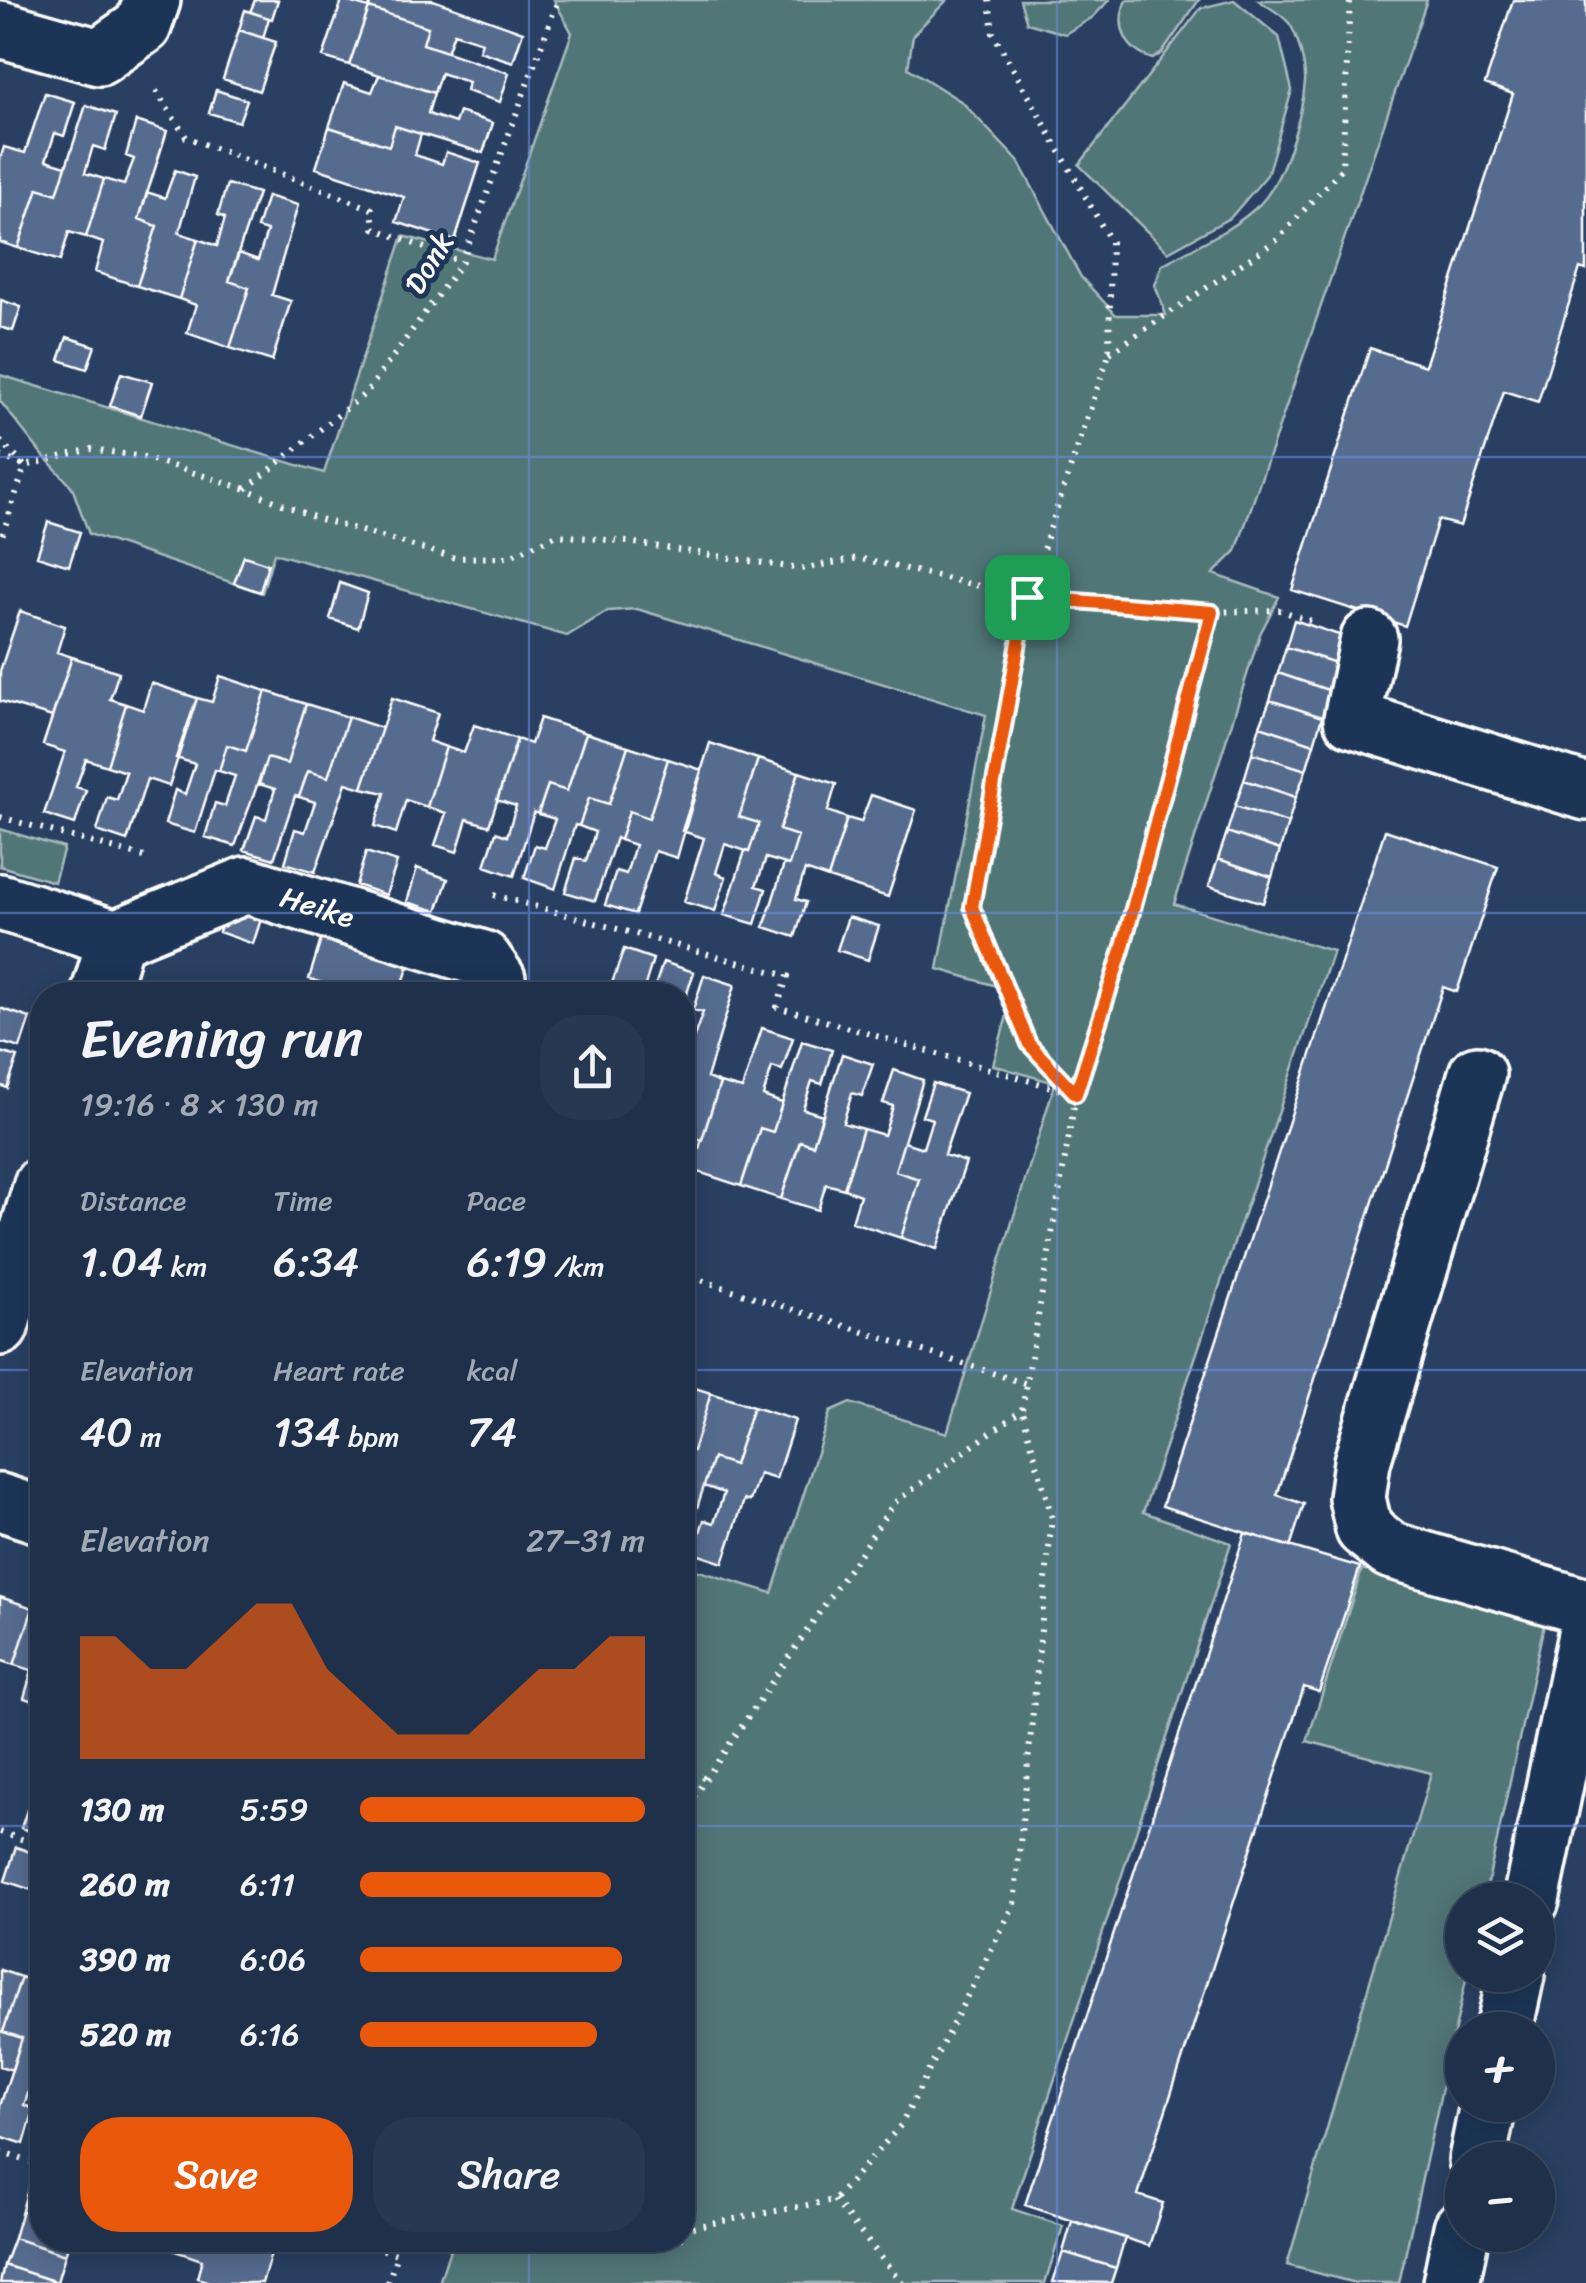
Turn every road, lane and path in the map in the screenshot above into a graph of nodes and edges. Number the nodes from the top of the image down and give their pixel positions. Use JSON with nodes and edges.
{"nodes":[{"id":1,"x":558,"y":0,"type":"edge"},
{"id":2,"x":989,"y":0,"type":"edge"},
{"id":3,"x":1350,"y":0,"type":"edge"},
{"id":4,"x":138,"y":20,"type":"edge"},
{"id":5,"x":7,"y":31,"type":"edge"},
{"id":6,"x":462,"y":262,"type":"junction"},
{"id":7,"x":1110,"y":354,"type":"junction"},
{"id":8,"x":0,"y":441,"type":"edge"},
{"id":9,"x":0,"y":456,"type":"edge"},
{"id":10,"x":26,"y":466,"type":"junction"},
{"id":11,"x":246,"y":489,"type":"junction"},
{"id":12,"x":0,"y":542,"type":"edge"},
{"id":13,"x":1027,"y":597,"type":"junction"},
{"id":14,"x":1278,"y":610,"type":"dead end"},
{"id":15,"x":1212,"y":612,"type":"junction"},
{"id":16,"x":1369,"y":638,"type":"dead end"},
{"id":17,"x":1586,"y":792,"type":"edge"},
{"id":18,"x":0,"y":817,"type":"edge"},
{"id":19,"x":151,"y":859,"type":"dead end"},
{"id":20,"x":0,"y":902,"type":"edge"},
{"id":21,"x":116,"y":938,"type":"junction"},
{"id":22,"x":444,"y":946,"type":"junction"},
{"id":23,"x":103,"y":982,"type":"edge"},
{"id":24,"x":496,"y":982,"type":"edge"},
{"id":25,"x":1477,"y":1074,"type":"dead end"},
{"id":26,"x":1076,"y":1094,"type":"junction"},
{"id":27,"x":30,"y":1226,"type":"edge"},
{"id":28,"x":695,"y":1278,"type":"edge"},
{"id":29,"x":0,"y":1327,"type":"edge"},
{"id":30,"x":1027,"y":1384,"type":"junction"},
{"id":31,"x":1022,"y":1410,"type":"junction"},
{"id":32,"x":0,"y":1502,"type":"edge"},
{"id":33,"x":30,"y":1512,"type":"edge"},
{"id":34,"x":1586,"y":1607,"type":"edge"},
{"id":35,"x":1586,"y":1635,"type":"edge"},
{"id":36,"x":695,"y":1775,"type":"edge"},
{"id":37,"x":706,"y":1779,"type":"junction"},
{"id":38,"x":695,"y":1795,"type":"edge"},
{"id":39,"x":0,"y":1832,"type":"edge"},
{"id":40,"x":30,"y":1842,"type":"edge"},
{"id":41,"x":1536,"y":1882,"type":"edge"},
{"id":42,"x":0,"y":2152,"type":"edge"},
{"id":43,"x":30,"y":2162,"type":"edge"},
{"id":44,"x":834,"y":2200,"type":"junction"},
{"id":45,"x":695,"y":2227,"type":"edge"},
{"id":46,"x":391,"y":2252,"type":"edge"},
{"id":47,"x":1457,"y":2252,"type":"edge"},
{"id":48,"x":388,"y":2283,"type":"edge"},
{"id":49,"x":902,"y":2283,"type":"edge"},
{"id":50,"x":1451,"y":2283,"type":"edge"}],
"edges":[{"from":1,"to":6,"type":"path","name":"Donk"},
{"from":2,"to":7,"type":"path"},
{"from":3,"to":7,"type":"path"},
{"from":4,"to":5,"type":"street"},
{"from":4,"to":6,"type":"path"},
{"from":6,"to":11,"type":"path","name":"Donk"},
{"from":7,"to":13,"type":"path"},
{"from":8,"to":10,"type":"path"},
{"from":9,"to":10,"type":"path"},
{"from":10,"to":11,"type":"path"},
{"from":10,"to":12,"type":"path"},
{"from":11,"to":13,"type":"path"},
{"from":13,"to":15,"type":"path"},
{"from":13,"to":26,"type":"path"},
{"from":14,"to":15,"type":"path"},
{"from":15,"to":26,"type":"path"},
{"from":16,"to":17,"type":"street"},
{"from":18,"to":19,"type":"path"},
{"from":20,"to":21,"type":"street"},
{"from":21,"to":22,"type":"street","name":"Heike"},
{"from":21,"to":23,"type":"street"},
{"from":22,"to":24,"type":"street","name":"Heike"},
{"from":22,"to":26,"type":"path"},
{"from":25,"to":34,"type":"street"},
{"from":26,"to":30,"type":"path"},
{"from":27,"to":29,"type":"street"},
{"from":28,"to":30,"type":"path"},
{"from":30,"to":31,"type":"path"},
{"from":31,"to":37,"type":"path"},
{"from":31,"to":44,"type":"path"},
{"from":32,"to":33,"type":"street"},
{"from":35,"to":41,"type":"street"},
{"from":36,"to":37,"type":"path"},
{"from":37,"to":38,"type":"path"},
{"from":39,"to":40,"type":"path"},
{"from":42,"to":43,"type":"path"},
{"from":44,"to":45,"type":"path"},
{"from":44,"to":49,"type":"path"},
{"from":46,"to":48,"type":"path"},
{"from":47,"to":50,"type":"street"}]}
